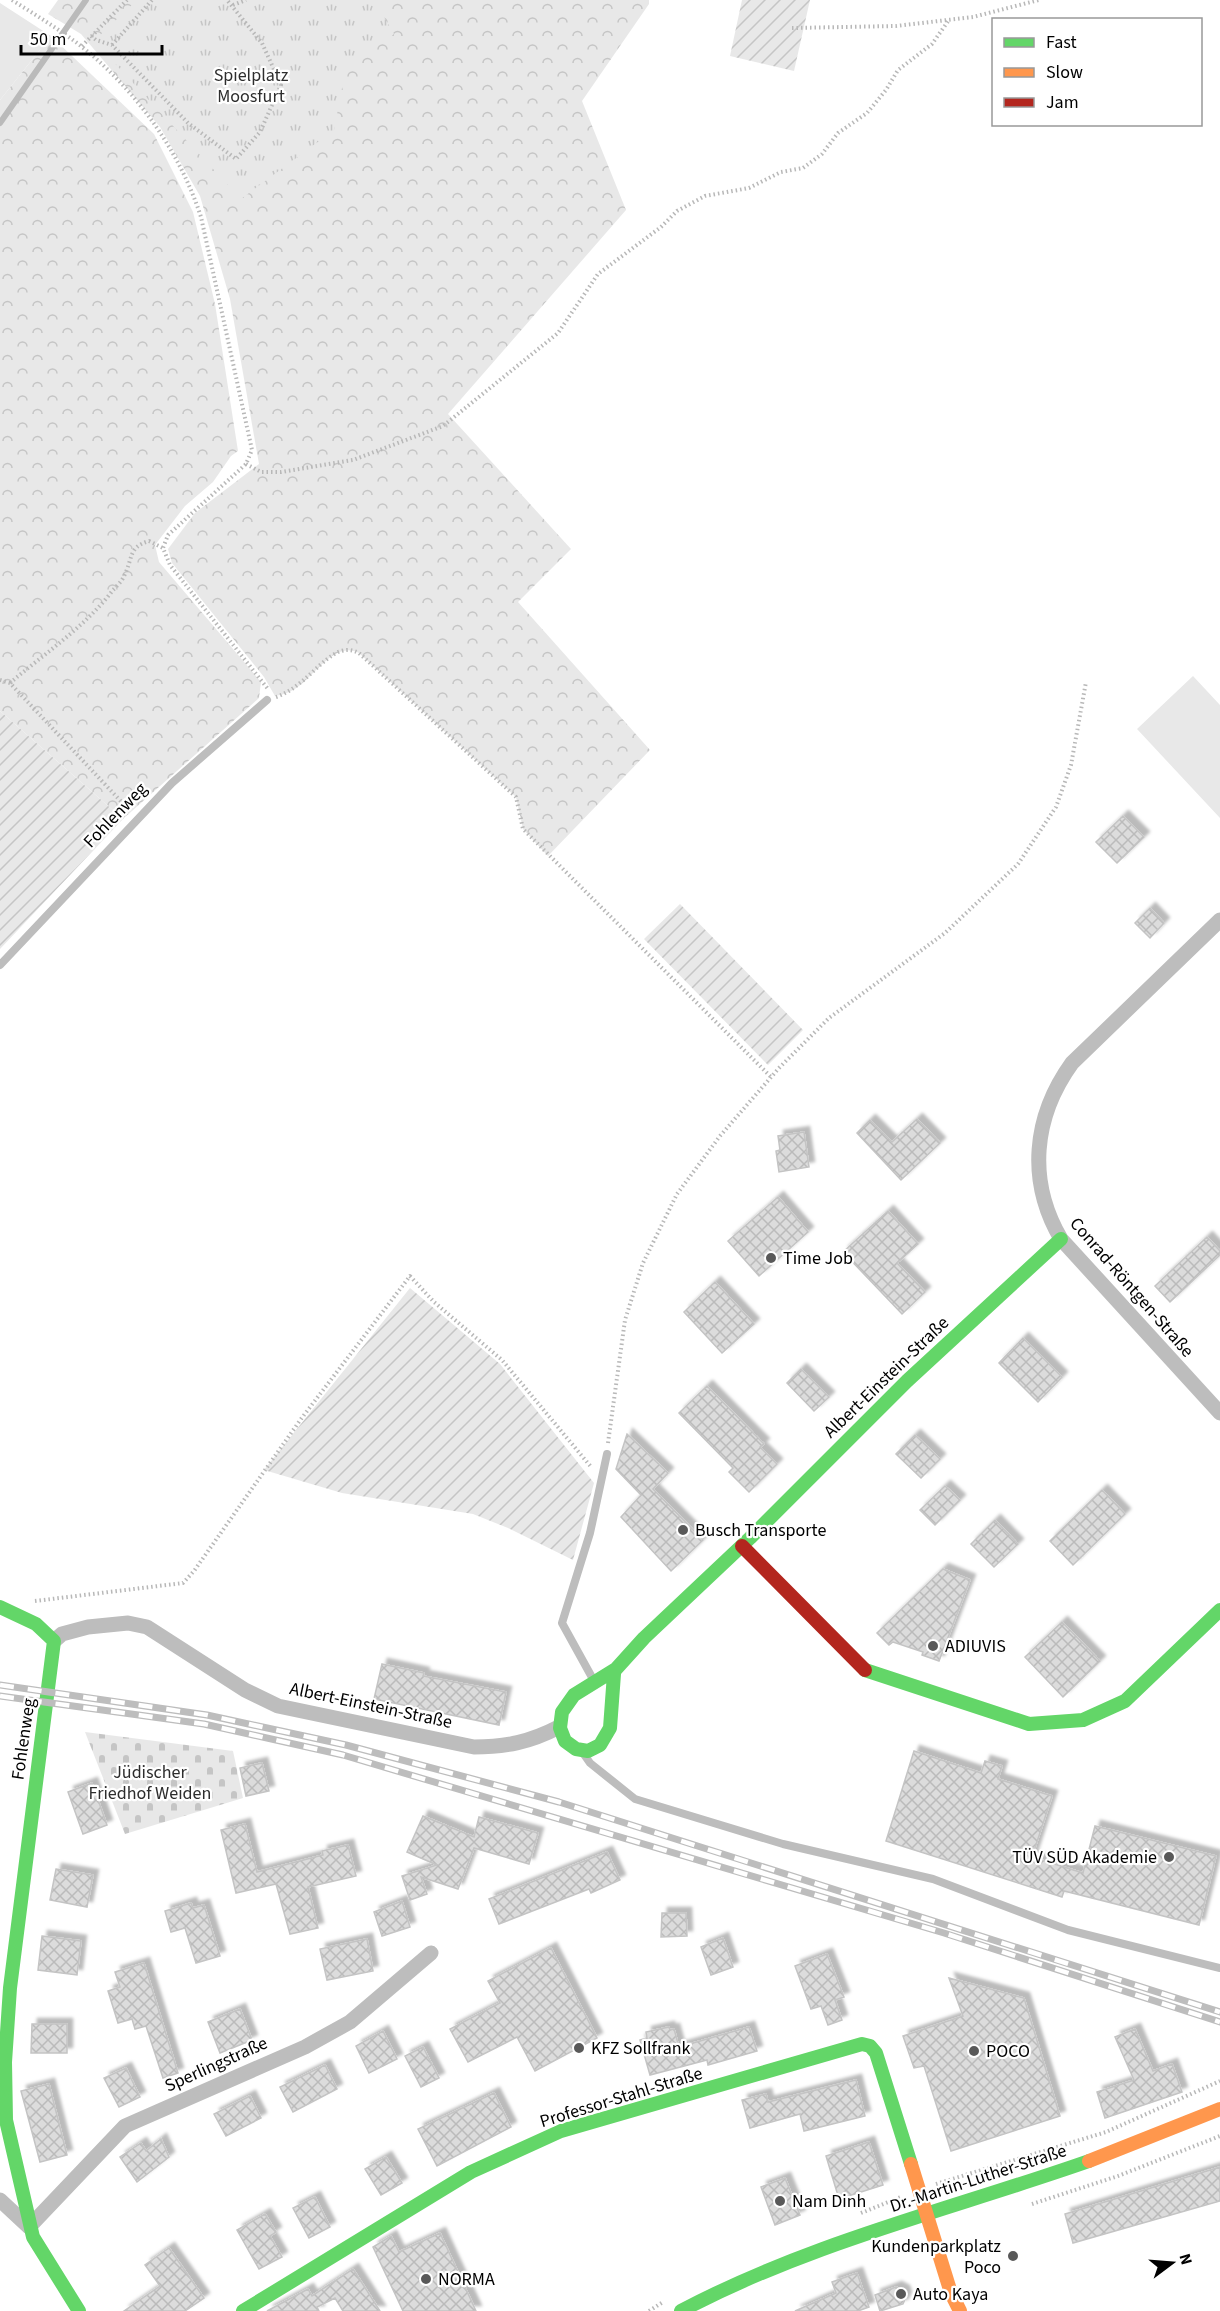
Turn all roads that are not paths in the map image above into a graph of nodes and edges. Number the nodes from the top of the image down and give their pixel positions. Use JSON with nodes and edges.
{"nodes":[{"id":1,"x":267,"y":700,"type":"road end"},
{"id":2,"x":1220,"y":920,"type":"edge"},
{"id":3,"x":0,"y":965,"type":"edge"},
{"id":4,"x":1061,"y":1239,"type":"junction"},
{"id":5,"x":1220,"y":1413,"type":"edge"},
{"id":6,"x":607,"y":1454,"type":"road end"},
{"id":7,"x":742,"y":1546,"type":"junction"},
{"id":8,"x":0,"y":1607,"type":"edge"},
{"id":9,"x":1220,"y":1610,"type":"edge"},
{"id":10,"x":54,"y":1641,"type":"junction"},
{"id":11,"x":614,"y":1674,"type":"junction"},
{"id":12,"x":594,"y":1682,"type":"junction"},
{"id":13,"x":559,"y":1727,"type":"junction"},
{"id":14,"x":583,"y":1752,"type":"junction"},
{"id":15,"x":431,"y":1953,"type":"dead end"},
{"id":16,"x":1220,"y":1968,"type":"edge"},
{"id":17,"x":1220,"y":2109,"type":"edge"},
{"id":18,"x":0,"y":2200,"type":"edge"},
{"id":19,"x":927,"y":2215,"type":"junction"},
{"id":20,"x":29,"y":2227,"type":"junction"},
{"id":21,"x":78,"y":2311,"type":"edge"},
{"id":22,"x":243,"y":2311,"type":"edge"},
{"id":23,"x":681,"y":2311,"type":"edge"},
{"id":24,"x":960,"y":2311,"type":"edge"}],
"edges":[{"from":1,"to":3,"type":"lane","name":"Fohlenweg"},
{"from":2,"to":4,"type":"street","name":"Conrad-Röntgen-Straße"},
{"from":4,"to":5,"type":"street","name":"Conrad-Röntgen-Straße"},
{"from":4,"to":7,"type":"street","name":"Albert-Einstein-Straße"},
{"from":6,"to":12,"type":"lane"},
{"from":7,"to":9,"type":"street"},
{"from":7,"to":11,"type":"street","name":"Albert-Einstein-Straße"},
{"from":8,"to":10,"type":"street"},
{"from":10,"to":13,"type":"street","name":"Albert-Einstein-Straße"},
{"from":10,"to":20,"type":"street","name":"Fohlenweg"},
{"from":11,"to":12,"type":"street","name":"Albert-Einstein-Straße"},
{"from":11,"to":14,"type":"street"},
{"from":12,"to":13,"type":"street","name":"Albert-Einstein-Straße"},
{"from":13,"to":14,"type":"street"},
{"from":14,"to":16,"type":"lane"},
{"from":15,"to":20,"type":"street","name":"Sperlingstraße"},
{"from":17,"to":19,"type":"street","name":"Dr.-Martin-Luther-Straße"},
{"from":18,"to":20,"type":"street"},
{"from":19,"to":22,"type":"street","name":"Professor-Stahl-Straße"},
{"from":19,"to":23,"type":"street","name":"Dr.-Martin-Luther-Straße"},
{"from":19,"to":24,"type":"street","name":"Professor-Stahl-Straße"},
{"from":20,"to":21,"type":"street","name":"Fohlenweg"}]}
